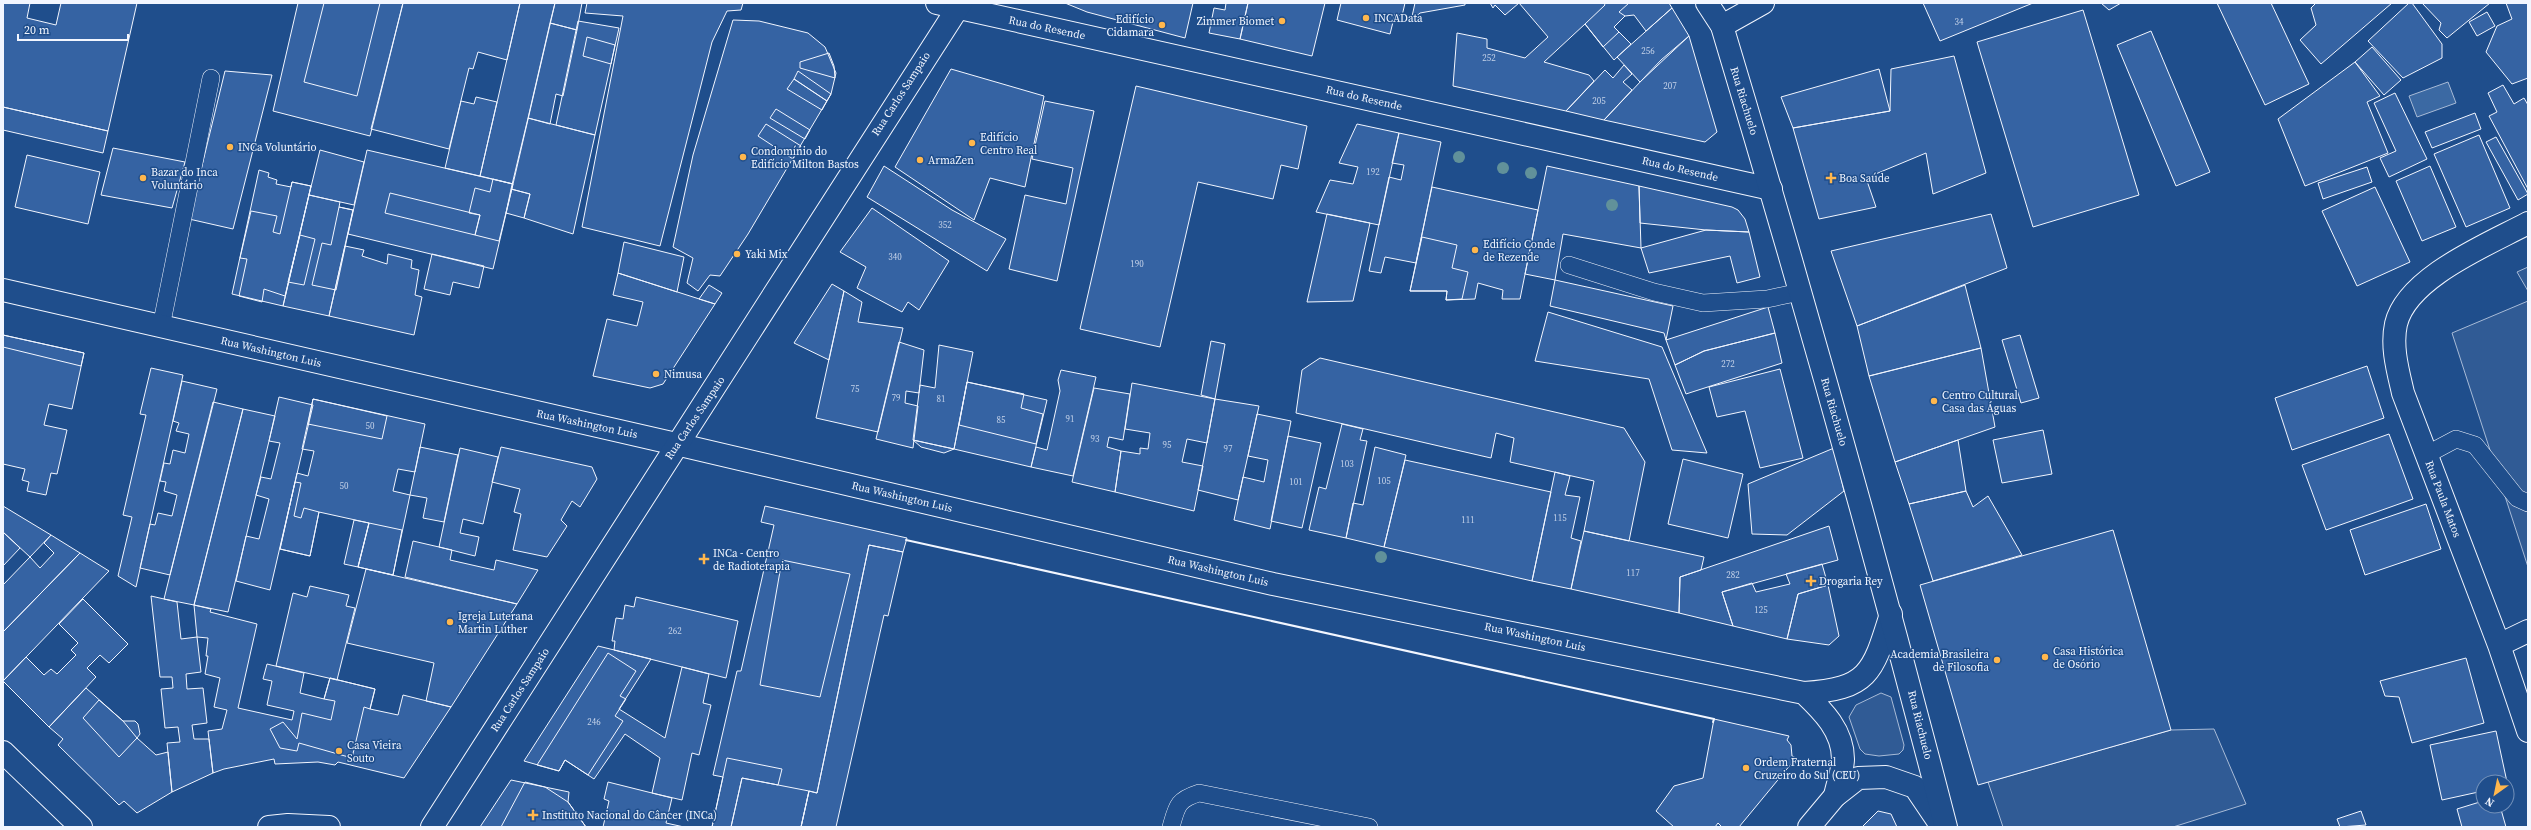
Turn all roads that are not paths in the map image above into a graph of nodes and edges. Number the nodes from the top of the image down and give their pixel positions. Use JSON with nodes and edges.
{"nodes":[{"id":1,"x":1707,"y":3,"type":"edge"},
{"id":2,"x":1763,"y":3,"type":"edge"},
{"id":3,"x":952,"y":4,"type":"edge"},
{"id":4,"x":1722,"y":26,"type":"junction"},
{"id":5,"x":211,"y":78,"type":"dead end"},
{"id":6,"x":1771,"y":189,"type":"junction"},
{"id":7,"x":2526,"y":228,"type":"edge"},
{"id":8,"x":1569,"y":265,"type":"dead end"},
{"id":9,"x":3,"y":290,"type":"edge"},
{"id":10,"x":1800,"y":292,"type":"junction"},
{"id":11,"x":161,"y":327,"type":"junction"},
{"id":12,"x":676,"y":444,"type":"junction"},
{"id":13,"x":2426,"y":455,"type":"junction"},
{"id":14,"x":2528,"y":503,"type":"edge"},
{"id":15,"x":1891,"y":614,"type":"junction"},
{"id":16,"x":2528,"y":631,"type":"edge"},
{"id":17,"x":2500,"y":645,"type":"junction"},
{"id":18,"x":1804,"y":693,"type":"junction"},
{"id":19,"x":2528,"y":731,"type":"edge"},
{"id":20,"x":3,"y":752,"type":"edge"},
{"id":21,"x":1835,"y":796,"type":"junction"},
{"id":22,"x":81,"y":827,"type":"edge"},
{"id":23,"x":269,"y":827,"type":"edge"},
{"id":24,"x":329,"y":827,"type":"edge"},
{"id":25,"x":432,"y":827,"type":"edge"},
{"id":26,"x":1171,"y":827,"type":"edge"},
{"id":27,"x":1369,"y":827,"type":"edge"},
{"id":28,"x":1809,"y":827,"type":"edge"},
{"id":29,"x":1942,"y":827,"type":"edge"},
{"id":30,"x":1946,"y":827,"type":"edge"}],
"edges":[{"from":1,"to":4,"type":"street","name":"Rua Riachuelo"},
{"from":2,"to":4,"type":"street"},
{"from":3,"to":6,"type":"street","name":"Rua do Resende"},
{"from":3,"to":12,"type":"street","name":"Rua Carlos Sampaio"},
{"from":4,"to":6,"type":"street","name":"Rua Riachuelo"},
{"from":5,"to":11,"type":"lane"},
{"from":6,"to":10,"type":"street","name":"Rua Riachuelo"},
{"from":7,"to":13,"type":"street","name":"Rua Paula Matos"},
{"from":8,"to":10,"type":"lane"},
{"from":9,"to":11,"type":"street","name":"Rua Washington Luis"},
{"from":10,"to":15,"type":"street","name":"Rua Riachuelo"},
{"from":11,"to":12,"type":"street","name":"Rua Washington Luis"},
{"from":12,"to":18,"type":"street","name":"Rua Washington Luis"},
{"from":12,"to":25,"type":"street","name":"Rua Carlos Sampaio"},
{"from":13,"to":14,"type":"lane"},
{"from":13,"to":17,"type":"street","name":"Rua Paula Matos"},
{"from":15,"to":18,"type":"street","name":"Rua Washington Luis"},
{"from":15,"to":30,"type":"street","name":"Rua Riachuelo"},
{"from":16,"to":17,"type":"street"},
{"from":17,"to":19,"type":"street","name":"Rua Paula Matos"},
{"from":18,"to":21,"type":"street"},
{"from":20,"to":22,"type":"street"},
{"from":21,"to":28,"type":"street"},
{"from":21,"to":29,"type":"street"},
{"from":23,"to":24,"type":"street"},
{"from":26,"to":27,"type":"lane"}]}
